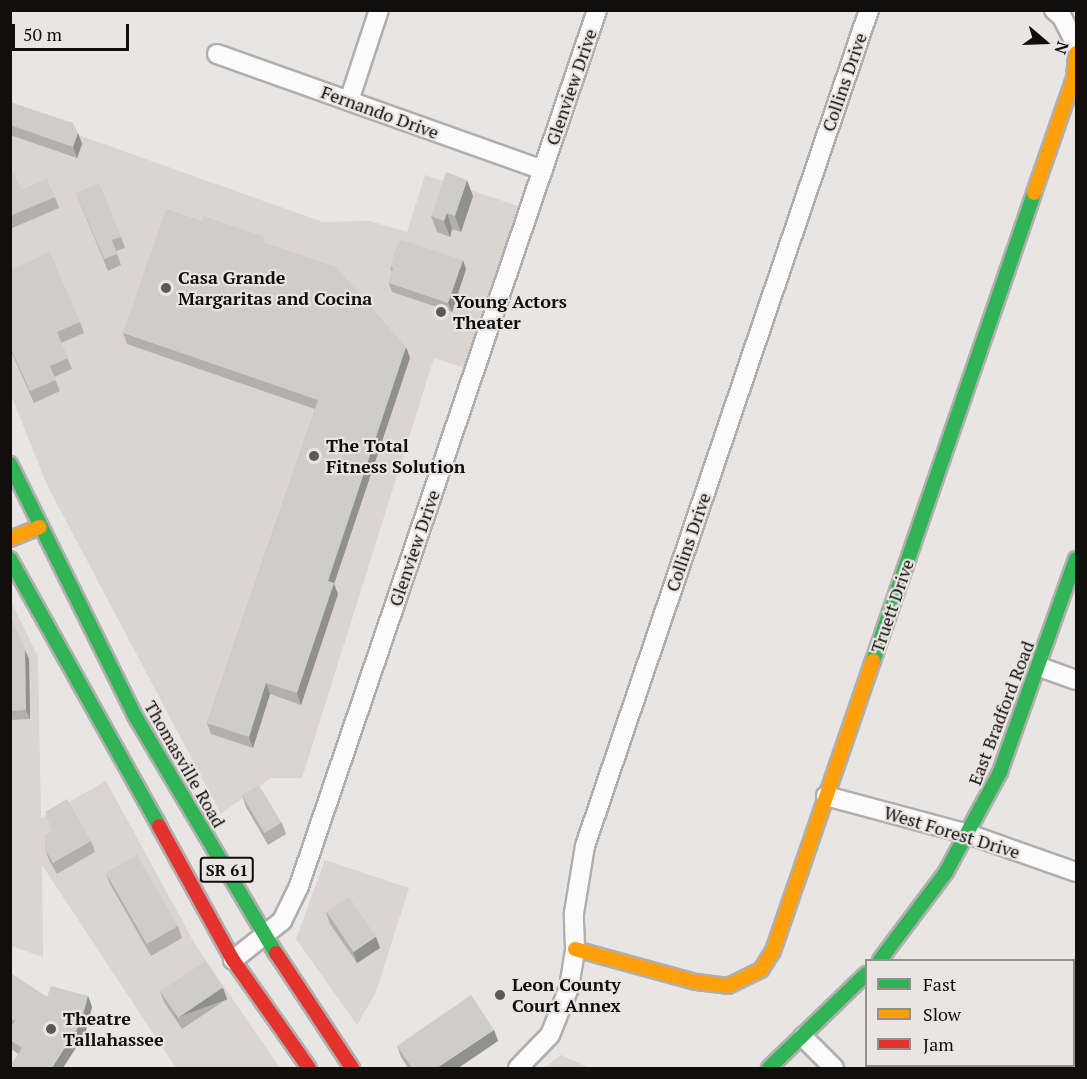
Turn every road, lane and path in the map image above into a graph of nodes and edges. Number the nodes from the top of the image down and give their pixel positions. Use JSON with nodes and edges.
{"nodes":[{"id":1,"x":379,"y":10,"type":"edge"},
{"id":2,"x":597,"y":10,"type":"edge"},
{"id":3,"x":869,"y":10,"type":"edge"},
{"id":4,"x":1054,"y":10,"type":"edge"},
{"id":5,"x":1076,"y":40,"type":"edge"},
{"id":6,"x":1077,"y":45,"type":"edge"},
{"id":7,"x":1077,"y":53,"type":"edge"},
{"id":8,"x":217,"y":54,"type":"dead end"},
{"id":9,"x":349,"y":101,"type":"junction"},
{"id":10,"x":543,"y":170,"type":"junction"},
{"id":11,"x":10,"y":464,"type":"edge"},
{"id":12,"x":40,"y":527,"type":"junction"},
{"id":13,"x":10,"y":540,"type":"edge"},
{"id":14,"x":10,"y":559,"type":"edge"},
{"id":15,"x":1077,"y":559,"type":"edge"},
{"id":16,"x":1040,"y":667,"type":"junction"},
{"id":17,"x":1077,"y":680,"type":"edge"},
{"id":18,"x":173,"y":780,"type":"junction"},
{"id":19,"x":826,"y":796,"type":"junction"},
{"id":20,"x":141,"y":798,"type":"junction"},
{"id":21,"x":968,"y":834,"type":"junction"},
{"id":22,"x":1077,"y":872,"type":"edge"},
{"id":23,"x":267,"y":937,"type":"junction"},
{"id":24,"x":575,"y":949,"type":"junction"},
{"id":25,"x":881,"y":959,"type":"edge"},
{"id":26,"x":233,"y":960,"type":"junction"},
{"id":27,"x":865,"y":976,"type":"edge"},
{"id":28,"x":803,"y":1037,"type":"junction"},
{"id":29,"x":309,"y":1068,"type":"edge"},
{"id":30,"x":352,"y":1068,"type":"edge"},
{"id":31,"x":518,"y":1068,"type":"edge"},
{"id":32,"x":769,"y":1068,"type":"edge"},
{"id":33,"x":834,"y":1068,"type":"edge"}],
"edges":[{"from":1,"to":9,"type":"street"},
{"from":2,"to":10,"type":"street","name":"Glenview Drive"},
{"from":3,"to":24,"type":"street","name":"Collins Drive"},
{"from":4,"to":5,"type":"street"},
{"from":5,"to":6,"type":"street"},
{"from":7,"to":19,"type":"street","name":"Truett Drive"},
{"from":8,"to":9,"type":"street","name":"Fernando Drive"},
{"from":9,"to":10,"type":"street","name":"Fernando Drive"},
{"from":10,"to":23,"type":"street","name":"Glenview Drive"},
{"from":11,"to":12,"type":"street","name":"Thomasville Road","number":"SR 61"},
{"from":12,"to":13,"type":"street"},
{"from":12,"to":18,"type":"street","name":"Thomasville Road","number":"SR 61"},
{"from":14,"to":20,"type":"street","number":"SR 61"},
{"from":15,"to":16,"type":"street","name":"East Bradford Road"},
{"from":16,"to":17,"type":"street"},
{"from":16,"to":21,"type":"street","name":"East Bradford Road"},
{"from":18,"to":20,"type":"street"},
{"from":18,"to":23,"type":"street","name":"Thomasville Road","number":"SR 61"},
{"from":19,"to":21,"type":"street","name":"West Forest Drive"},
{"from":19,"to":24,"type":"street","name":"Truett Drive"},
{"from":20,"to":26,"type":"street","number":"SR 61"},
{"from":21,"to":22,"type":"street","name":"West Forest Drive"},
{"from":21,"to":25,"type":"street","name":"East Bradford Road"},
{"from":23,"to":26,"type":"street","name":"Glenview Drive"},
{"from":23,"to":30,"type":"street","name":"Thomasville Road","number":"SR 61"},
{"from":24,"to":31,"type":"street","name":"Collins Drive"},
{"from":26,"to":29,"type":"street","number":"SR 61"},
{"from":27,"to":28,"type":"street"},
{"from":28,"to":32,"type":"street"},
{"from":28,"to":33,"type":"street"}]}
